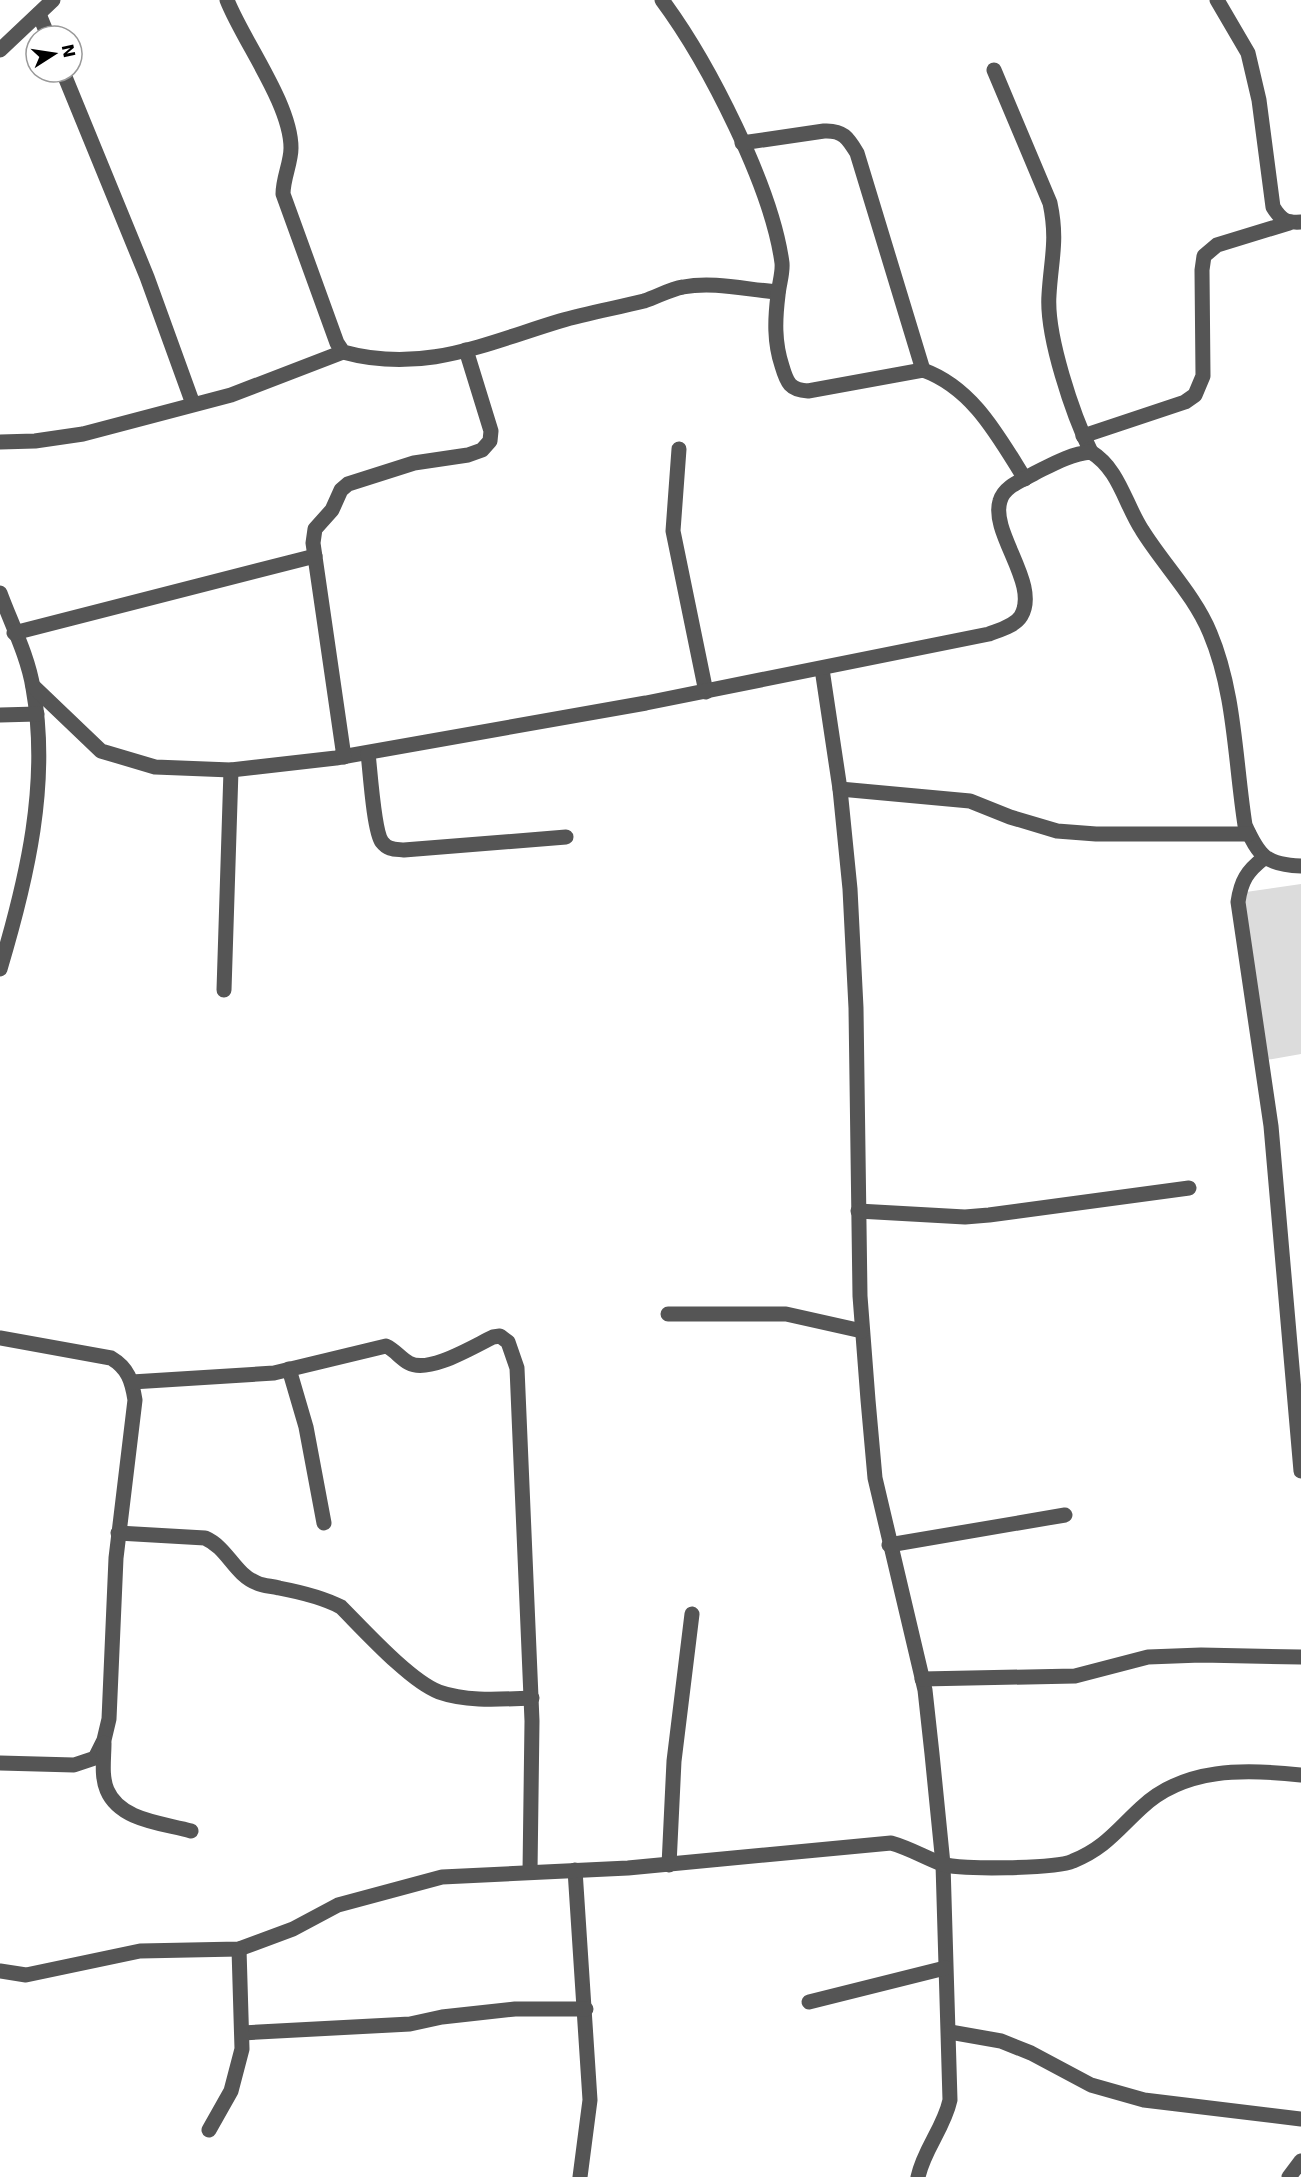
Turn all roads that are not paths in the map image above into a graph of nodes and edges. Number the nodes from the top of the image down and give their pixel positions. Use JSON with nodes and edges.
{"nodes":[{"id":1,"x":53,"y":0,"type":"edge"},
{"id":2,"x":226,"y":0,"type":"edge"},
{"id":3,"x":662,"y":0,"type":"edge"},
{"id":4,"x":1217,"y":0,"type":"edge"},
{"id":5,"x":39,"y":14,"type":"junction"},
{"id":6,"x":43,"y":24,"type":"edge"},
{"id":7,"x":0,"y":50,"type":"edge"},
{"id":8,"x":994,"y":70,"type":"dead end"},
{"id":9,"x":68,"y":84,"type":"edge"},
{"id":10,"x":742,"y":143,"type":"junction"},
{"id":11,"x":1295,"y":222,"type":"edge"},
{"id":12,"x":778,"y":292,"type":"junction"},
{"id":13,"x":466,"y":350,"type":"junction"},
{"id":14,"x":343,"y":352,"type":"junction"},
{"id":15,"x":923,"y":370,"type":"junction"},
{"id":16,"x":193,"y":404,"type":"junction"},
{"id":17,"x":1083,"y":436,"type":"junction"},
{"id":18,"x":0,"y":441,"type":"edge"},
{"id":19,"x":679,"y":449,"type":"dead end"},
{"id":20,"x":1091,"y":452,"type":"junction"},
{"id":21,"x":1024,"y":479,"type":"junction"},
{"id":22,"x":315,"y":556,"type":"junction"},
{"id":23,"x":0,"y":593,"type":"edge"},
{"id":24,"x":14,"y":633,"type":"junction"},
{"id":25,"x":822,"y":669,"type":"junction"},
{"id":26,"x":33,"y":686,"type":"junction"},
{"id":27,"x":706,"y":692,"type":"junction"},
{"id":28,"x":37,"y":714,"type":"junction"},
{"id":29,"x":0,"y":715,"type":"edge"},
{"id":30,"x":368,"y":753,"type":"junction"},
{"id":31,"x":344,"y":757,"type":"junction"},
{"id":32,"x":231,"y":771,"type":"junction"},
{"id":33,"x":840,"y":789,"type":"junction"},
{"id":34,"x":1249,"y":834,"type":"junction"},
{"id":35,"x":566,"y":837,"type":"dead end"},
{"id":36,"x":1264,"y":858,"type":"junction"},
{"id":37,"x":1301,"y":866,"type":"edge"},
{"id":38,"x":0,"y":969,"type":"edge"},
{"id":39,"x":224,"y":990,"type":"dead end"},
{"id":40,"x":1189,"y":1188,"type":"dead end"},
{"id":41,"x":858,"y":1212,"type":"junction"},
{"id":42,"x":668,"y":1314,"type":"dead end"},
{"id":43,"x":862,"y":1331,"type":"junction"},
{"id":44,"x":0,"y":1338,"type":"edge"},
{"id":45,"x":289,"y":1369,"type":"junction"},
{"id":46,"x":132,"y":1382,"type":"junction"},
{"id":47,"x":1297,"y":1392,"type":"edge"},
{"id":48,"x":1301,"y":1470,"type":"edge"},
{"id":49,"x":1065,"y":1515,"type":"dead end"},
{"id":50,"x":324,"y":1523,"type":"dead end"},
{"id":51,"x":118,"y":1533,"type":"junction"},
{"id":52,"x":889,"y":1545,"type":"junction"},
{"id":53,"x":692,"y":1614,"type":"dead end"},
{"id":54,"x":1301,"y":1657,"type":"edge"},
{"id":55,"x":922,"y":1679,"type":"junction"},
{"id":56,"x":532,"y":1698,"type":"junction"},
{"id":57,"x":104,"y":1740,"type":"junction"},
{"id":58,"x":0,"y":1763,"type":"edge"},
{"id":59,"x":1301,"y":1775,"type":"edge"},
{"id":60,"x":191,"y":1831,"type":"dead end"},
{"id":61,"x":943,"y":1864,"type":"junction"},
{"id":62,"x":669,"y":1865,"type":"junction"},
{"id":63,"x":575,"y":1870,"type":"junction"},
{"id":64,"x":530,"y":1872,"type":"junction"},
{"id":65,"x":239,"y":1949,"type":"junction"},
{"id":66,"x":945,"y":1968,"type":"junction"},
{"id":67,"x":0,"y":1971,"type":"edge"},
{"id":68,"x":809,"y":2002,"type":"dead end"},
{"id":69,"x":586,"y":2009,"type":"junction"},
{"id":70,"x":950,"y":2032,"type":"junction"},
{"id":71,"x":242,"y":2033,"type":"junction"},
{"id":72,"x":1301,"y":2119,"type":"edge"},
{"id":73,"x":209,"y":2130,"type":"dead end"},
{"id":74,"x":1301,"y":2161,"type":"edge"},
{"id":75,"x":579,"y":2177,"type":"edge"},
{"id":76,"x":918,"y":2177,"type":"edge"},
{"id":77,"x":1288,"y":2177,"type":"edge"}],
"edges":[{"from":1,"to":5,"type":"street"},
{"from":2,"to":14,"type":"street"},
{"from":3,"to":10,"type":"street"},
{"from":4,"to":11,"type":"street"},
{"from":5,"to":6,"type":"street"},
{"from":5,"to":7,"type":"street"},
{"from":8,"to":17,"type":"street"},
{"from":9,"to":16,"type":"street"},
{"from":10,"to":12,"type":"street"},
{"from":10,"to":15,"type":"street"},
{"from":11,"to":17,"type":"street"},
{"from":12,"to":13,"type":"street"},
{"from":12,"to":15,"type":"street"},
{"from":13,"to":14,"type":"street"},
{"from":13,"to":22,"type":"street"},
{"from":14,"to":16,"type":"street"},
{"from":15,"to":21,"type":"street"},
{"from":16,"to":18,"type":"street"},
{"from":17,"to":20,"type":"street"},
{"from":19,"to":27,"type":"street"},
{"from":20,"to":21,"type":"street"},
{"from":20,"to":34,"type":"street"},
{"from":21,"to":25,"type":"street"},
{"from":22,"to":24,"type":"street"},
{"from":22,"to":31,"type":"street"},
{"from":23,"to":24,"type":"street"},
{"from":24,"to":26,"type":"street"},
{"from":25,"to":27,"type":"street"},
{"from":25,"to":33,"type":"street"},
{"from":26,"to":28,"type":"street"},
{"from":26,"to":32,"type":"street"},
{"from":27,"to":30,"type":"street"},
{"from":28,"to":29,"type":"street"},
{"from":28,"to":38,"type":"street"},
{"from":30,"to":31,"type":"street"},
{"from":30,"to":35,"type":"street"},
{"from":31,"to":32,"type":"street"},
{"from":32,"to":39,"type":"street"},
{"from":33,"to":34,"type":"street"},
{"from":33,"to":41,"type":"street"},
{"from":34,"to":36,"type":"street"},
{"from":36,"to":37,"type":"street"},
{"from":36,"to":47,"type":"street"},
{"from":40,"to":41,"type":"street"},
{"from":41,"to":43,"type":"street"},
{"from":42,"to":43,"type":"street"},
{"from":43,"to":52,"type":"street"},
{"from":44,"to":46,"type":"street"},
{"from":45,"to":46,"type":"street"},
{"from":45,"to":50,"type":"street"},
{"from":45,"to":56,"type":"street"},
{"from":46,"to":51,"type":"street"},
{"from":47,"to":48,"type":"street"},
{"from":49,"to":52,"type":"street"},
{"from":51,"to":56,"type":"street"},
{"from":51,"to":57,"type":"street"},
{"from":52,"to":55,"type":"street"},
{"from":53,"to":62,"type":"street"},
{"from":54,"to":55,"type":"street"},
{"from":55,"to":61,"type":"street"},
{"from":56,"to":64,"type":"street"},
{"from":57,"to":58,"type":"street"},
{"from":57,"to":60,"type":"street"},
{"from":59,"to":61,"type":"street"},
{"from":61,"to":62,"type":"street"},
{"from":61,"to":66,"type":"street"},
{"from":62,"to":63,"type":"street"},
{"from":63,"to":64,"type":"street"},
{"from":63,"to":69,"type":"street"},
{"from":64,"to":65,"type":"street"},
{"from":65,"to":67,"type":"street"},
{"from":65,"to":71,"type":"street"},
{"from":66,"to":68,"type":"street"},
{"from":66,"to":70,"type":"street"},
{"from":69,"to":71,"type":"street"},
{"from":69,"to":75,"type":"street"},
{"from":70,"to":72,"type":"street"},
{"from":70,"to":76,"type":"street"},
{"from":71,"to":73,"type":"street"},
{"from":74,"to":77,"type":"street"}]}
